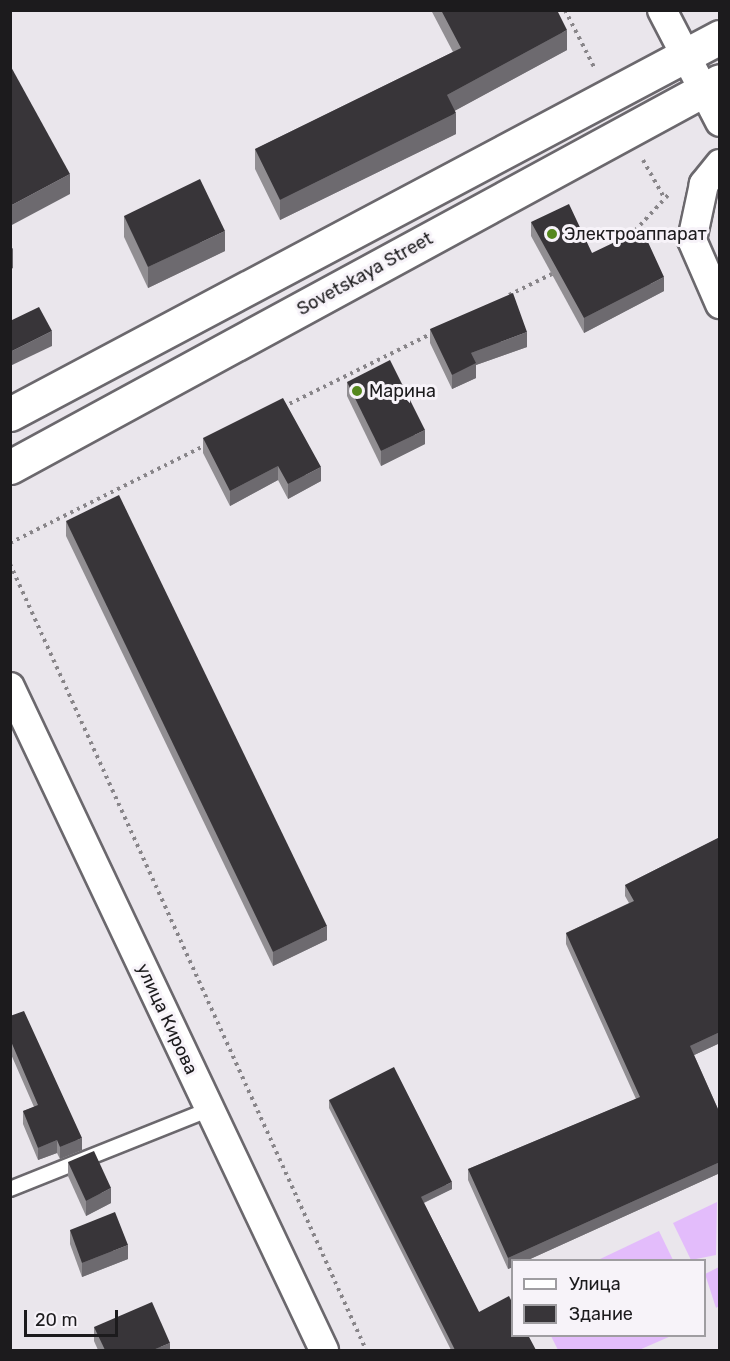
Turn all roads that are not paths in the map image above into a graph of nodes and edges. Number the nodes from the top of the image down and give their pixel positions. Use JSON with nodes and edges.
{"nodes":[{"id":1,"x":662,"y":10,"type":"edge"},
{"id":2,"x":720,"y":37,"type":"edge"},
{"id":3,"x":685,"y":58,"type":"junction"},
{"id":4,"x":711,"y":86,"type":"edge"},
{"id":5,"x":720,"y":122,"type":"edge"},
{"id":6,"x":720,"y":164,"type":"edge"},
{"id":7,"x":720,"y":304,"type":"edge"},
{"id":8,"x":10,"y":414,"type":"edge"},
{"id":9,"x":10,"y":467,"type":"edge"},
{"id":10,"x":10,"y":687,"type":"edge"},
{"id":11,"x":210,"y":1109,"type":"junction"},
{"id":12,"x":10,"y":1189,"type":"edge"},
{"id":13,"x":324,"y":1350,"type":"edge"}],
"edges":[{"from":1,"to":3,"type":"street"},
{"from":2,"to":3,"type":"street"},
{"from":3,"to":4,"type":"street"},
{"from":3,"to":8,"type":"street"},
{"from":4,"to":5,"type":"street"},
{"from":4,"to":9,"type":"street","name":"Sovetskaya Street"},
{"from":6,"to":7,"type":"street"},
{"from":10,"to":11,"type":"street","name":"улица Кирова"},
{"from":11,"to":12,"type":"lane"},
{"from":11,"to":13,"type":"street","name":"улица Кирова"}]}
